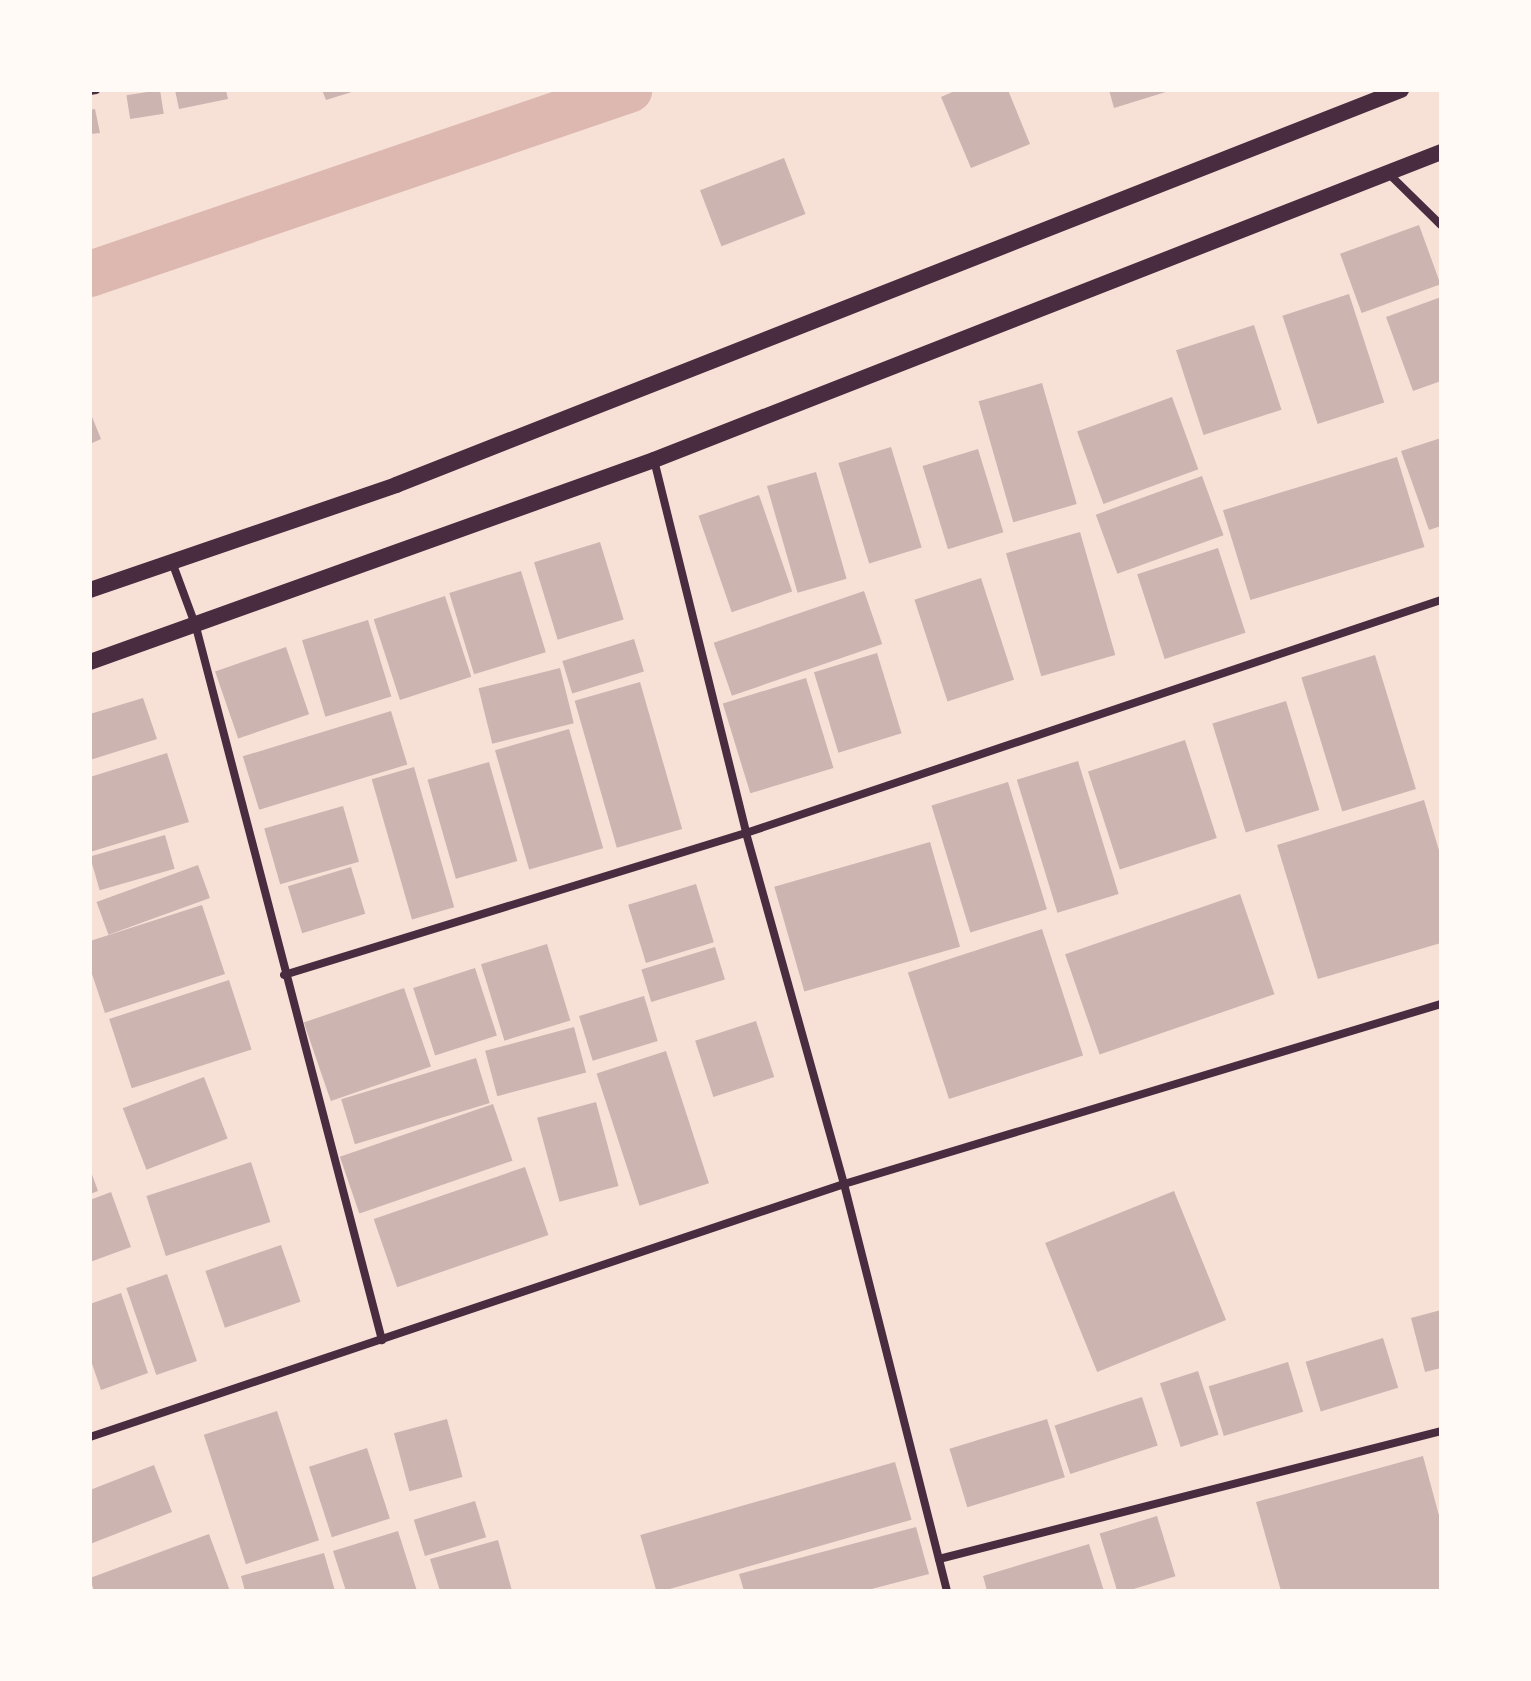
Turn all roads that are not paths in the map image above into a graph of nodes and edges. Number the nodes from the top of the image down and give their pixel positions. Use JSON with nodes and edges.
{"nodes":[{"id":1,"x":1401,"y":90,"type":"edge"},
{"id":2,"x":1441,"y":152,"type":"edge"},
{"id":3,"x":1388,"y":172,"type":"junction"},
{"id":4,"x":1441,"y":225,"type":"edge"},
{"id":5,"x":654,"y":460,"type":"junction"},
{"id":6,"x":172,"y":562,"type":"junction"},
{"id":7,"x":90,"y":590,"type":"edge"},
{"id":8,"x":1441,"y":600,"type":"edge"},
{"id":9,"x":196,"y":627,"type":"junction"},
{"id":10,"x":90,"y":662,"type":"edge"},
{"id":11,"x":746,"y":833,"type":"junction"},
{"id":12,"x":284,"y":975,"type":"junction"},
{"id":13,"x":1441,"y":1004,"type":"edge"},
{"id":14,"x":844,"y":1184,"type":"junction"},
{"id":15,"x":382,"y":1340,"type":"junction"},
{"id":16,"x":1441,"y":1431,"type":"edge"},
{"id":17,"x":90,"y":1437,"type":"edge"},
{"id":18,"x":939,"y":1559,"type":"junction"},
{"id":19,"x":947,"y":1591,"type":"edge"}],
"edges":[{"from":1,"to":6,"type":"main road"},
{"from":2,"to":3,"type":"main road"},
{"from":3,"to":4,"type":"street"},
{"from":3,"to":5,"type":"main road"},
{"from":5,"to":9,"type":"main road"},
{"from":5,"to":11,"type":"street"},
{"from":6,"to":7,"type":"main road"},
{"from":6,"to":9,"type":"street"},
{"from":8,"to":11,"type":"street"},
{"from":9,"to":10,"type":"main road"},
{"from":9,"to":12,"type":"street"},
{"from":11,"to":12,"type":"street"},
{"from":11,"to":14,"type":"street"},
{"from":12,"to":15,"type":"street"},
{"from":13,"to":14,"type":"street"},
{"from":14,"to":15,"type":"street"},
{"from":14,"to":18,"type":"street"},
{"from":15,"to":17,"type":"street"},
{"from":16,"to":18,"type":"street"},
{"from":18,"to":19,"type":"street"}]}
